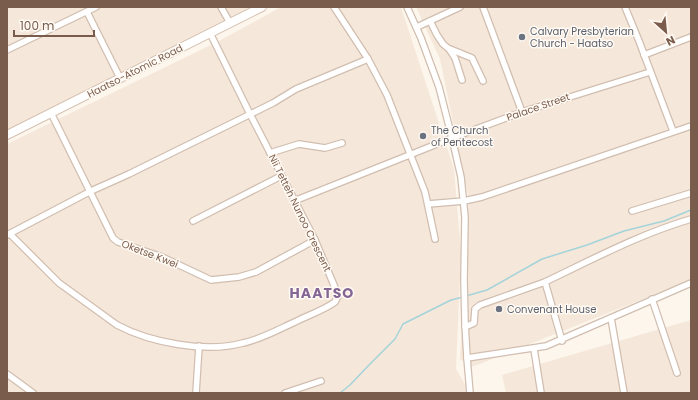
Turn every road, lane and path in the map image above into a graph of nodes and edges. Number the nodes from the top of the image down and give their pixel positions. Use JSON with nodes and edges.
{"nodes":[{"id":1,"x":96,"y":7,"type":"edge"},
{"id":2,"x":221,"y":7,"type":"edge"},
{"id":3,"x":262,"y":7,"type":"edge"},
{"id":4,"x":334,"y":7,"type":"edge"},
{"id":5,"x":408,"y":7,"type":"edge"},
{"id":6,"x":460,"y":7,"type":"edge"},
{"id":7,"x":484,"y":7,"type":"edge"},
{"id":8,"x":624,"y":7,"type":"edge"},
{"id":9,"x":87,"y":12,"type":"junction"},
{"id":10,"x":430,"y":21,"type":"junction"},
{"id":11,"x":230,"y":23,"type":"junction"},
{"id":12,"x":417,"y":27,"type":"junction"},
{"id":13,"x":210,"y":33,"type":"junction"},
{"id":14,"x":691,"y":37,"type":"edge"},
{"id":15,"x":450,"y":49,"type":"junction"},
{"id":16,"x":7,"y":50,"type":"edge"},
{"id":17,"x":644,"y":55,"type":"junction"},
{"id":18,"x":368,"y":59,"type":"junction"},
{"id":19,"x":650,"y":72,"type":"junction"},
{"id":20,"x":120,"y":78,"type":"junction"},
{"id":21,"x":462,"y":80,"type":"dead end"},
{"id":22,"x":483,"y":81,"type":"dead end"},
{"id":23,"x":522,"y":112,"type":"junction"},
{"id":24,"x":51,"y":113,"type":"junction"},
{"id":25,"x":250,"y":114,"type":"junction"},
{"id":26,"x":691,"y":126,"type":"edge"},
{"id":27,"x":673,"y":132,"type":"junction"},
{"id":28,"x":7,"y":135,"type":"edge"},
{"id":29,"x":452,"y":138,"type":"junction"},
{"id":30,"x":342,"y":143,"type":"dead end"},
{"id":31,"x":270,"y":153,"type":"junction"},
{"id":32,"x":410,"y":155,"type":"junction"},
{"id":33,"x":281,"y":176,"type":"junction"},
{"id":34,"x":91,"y":191,"type":"junction"},
{"id":35,"x":691,"y":193,"type":"edge"},
{"id":36,"x":294,"y":201,"type":"junction"},
{"id":37,"x":464,"y":201,"type":"junction"},
{"id":38,"x":428,"y":204,"type":"junction"},
{"id":39,"x":632,"y":211,"type":"dead end"},
{"id":40,"x":691,"y":219,"type":"edge"},
{"id":41,"x":193,"y":221,"type":"dead end"},
{"id":42,"x":8,"y":234,"type":"edge"},
{"id":43,"x":435,"y":239,"type":"dead end"},
{"id":44,"x":315,"y":240,"type":"junction"},
{"id":45,"x":545,"y":282,"type":"junction"},
{"id":46,"x":691,"y":284,"type":"edge"},
{"id":47,"x":652,"y":299,"type":"junction"},
{"id":48,"x":611,"y":318,"type":"junction"},
{"id":49,"x":465,"y":327,"type":"junction"},
{"id":50,"x":562,"y":340,"type":"junction"},
{"id":51,"x":199,"y":346,"type":"junction"},
{"id":52,"x":534,"y":349,"type":"junction"},
{"id":53,"x":467,"y":358,"type":"junction"},
{"id":54,"x":677,"y":372,"type":"dead end"},
{"id":55,"x":7,"y":374,"type":"edge"},
{"id":56,"x":321,"y":381,"type":"dead end"},
{"id":57,"x":33,"y":393,"type":"edge"},
{"id":58,"x":196,"y":393,"type":"edge"},
{"id":59,"x":285,"y":393,"type":"edge"},
{"id":60,"x":470,"y":393,"type":"edge"},
{"id":61,"x":541,"y":393,"type":"edge"},
{"id":62,"x":624,"y":393,"type":"edge"}],
"edges":[{"from":1,"to":9,"type":"street"},
{"from":2,"to":11,"type":"street"},
{"from":3,"to":11,"type":"main road","name":"Haatso-Atomic Road"},
{"from":4,"to":18,"type":"street"},
{"from":5,"to":12,"type":"street"},
{"from":6,"to":10,"type":"street"},
{"from":7,"to":23,"type":"street"},
{"from":8,"to":17,"type":"street"},
{"from":9,"to":16,"type":"street"},
{"from":9,"to":20,"type":"street"},
{"from":10,"to":12,"type":"street"},
{"from":10,"to":15,"type":"street"},
{"from":11,"to":13,"type":"main road","name":"Haatso-Atomic Road"},
{"from":12,"to":29,"type":"street"},
{"from":13,"to":20,"type":"main road","name":"Haatso-Atomic Road"},
{"from":13,"to":25,"type":"street","name":"Nii Tetteh Nunoo Crescent"},
{"from":14,"to":17,"type":"street"},
{"from":15,"to":21,"type":"street"},
{"from":15,"to":22,"type":"street"},
{"from":17,"to":19,"type":"street"},
{"from":18,"to":25,"type":"street"},
{"from":18,"to":32,"type":"street"},
{"from":19,"to":23,"type":"street","name":"Palace Street"},
{"from":19,"to":27,"type":"street"},
{"from":20,"to":24,"type":"main road","name":"Haatso-Atomic Road"},
{"from":23,"to":29,"type":"street","name":"Palace Street"},
{"from":24,"to":28,"type":"main road","name":"Haatso-Atomic Road"},
{"from":24,"to":34,"type":"street","name":"Oketse Kwei"},
{"from":25,"to":31,"type":"street","name":"Nii Tetteh Nunoo Crescent"},
{"from":25,"to":34,"type":"street"},
{"from":26,"to":27,"type":"street"},
{"from":27,"to":37,"type":"street"},
{"from":29,"to":32,"type":"street","name":"Palace Street"},
{"from":29,"to":37,"type":"street"},
{"from":30,"to":31,"type":"street"},
{"from":31,"to":33,"type":"street","name":"Nii Tetteh Nunoo Crescent"},
{"from":32,"to":36,"type":"street","name":"Palace Street"},
{"from":32,"to":38,"type":"street"},
{"from":33,"to":36,"type":"street","name":"Nii Tetteh Nunoo Crescent"},
{"from":33,"to":41,"type":"street"},
{"from":34,"to":42,"type":"street"},
{"from":34,"to":44,"type":"street","name":"Oketse Kwei"},
{"from":35,"to":39,"type":"street"},
{"from":36,"to":44,"type":"street","name":"Nii Tetteh Nunoo Crescent"},
{"from":37,"to":38,"type":"street"},
{"from":37,"to":49,"type":"street"},
{"from":38,"to":43,"type":"street"},
{"from":40,"to":45,"type":"street"},
{"from":42,"to":51,"type":"street","name":"Nii Tetteh Nunoo Crescent"},
{"from":44,"to":51,"type":"street","name":"Nii Tetteh Nunoo Crescent"},
{"from":45,"to":49,"type":"street"},
{"from":45,"to":50,"type":"street"},
{"from":46,"to":47,"type":"street"},
{"from":47,"to":48,"type":"street"},
{"from":47,"to":54,"type":"street"},
{"from":48,"to":50,"type":"street"},
{"from":48,"to":62,"type":"street"},
{"from":49,"to":53,"type":"street"},
{"from":50,"to":52,"type":"street"},
{"from":51,"to":58,"type":"street"},
{"from":52,"to":53,"type":"street"},
{"from":52,"to":61,"type":"street"},
{"from":53,"to":60,"type":"street"},
{"from":55,"to":57,"type":"street"},
{"from":56,"to":59,"type":"street"}]}
